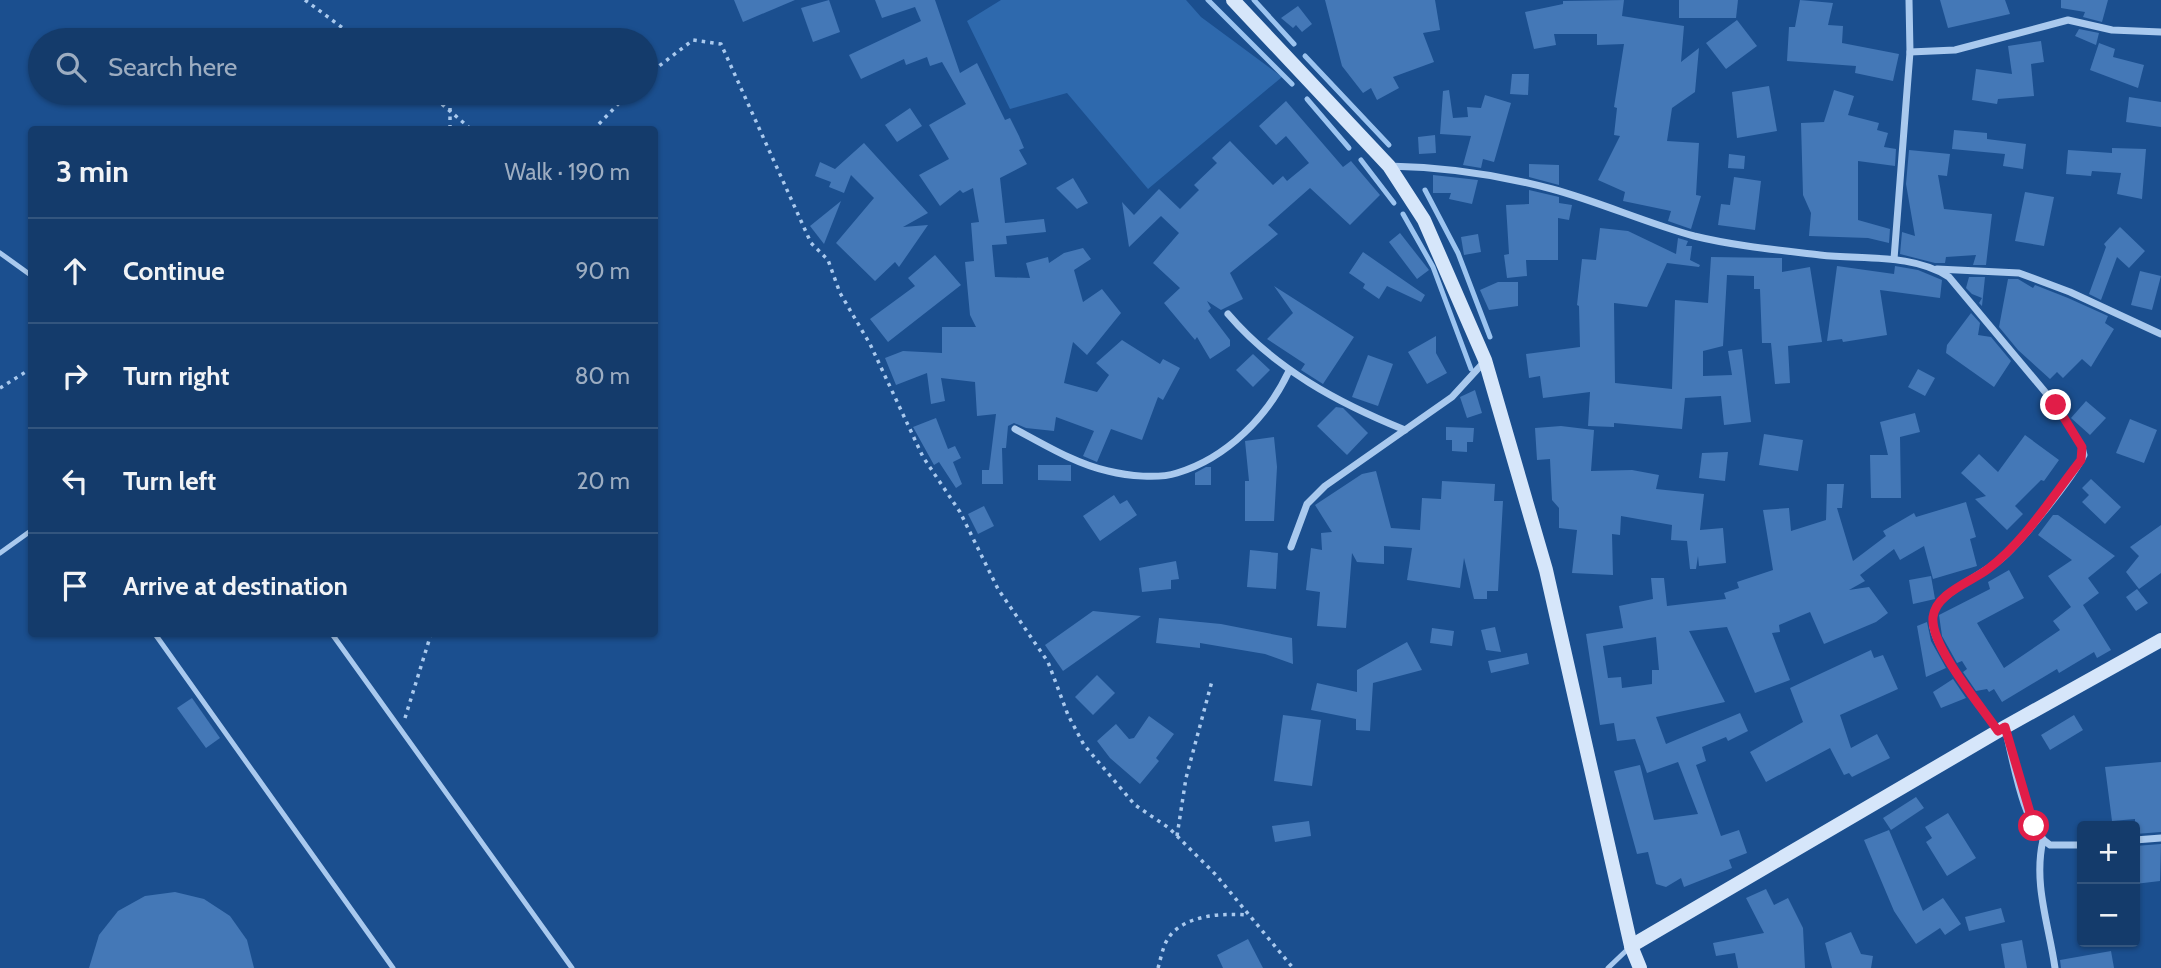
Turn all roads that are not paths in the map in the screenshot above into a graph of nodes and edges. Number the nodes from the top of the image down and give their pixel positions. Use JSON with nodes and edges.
{"nodes":[{"id":1,"x":1233,"y":0,"type":"edge"},
{"id":2,"x":1909,"y":0,"type":"edge"},
{"id":3,"x":2161,"y":32,"type":"edge"},
{"id":4,"x":1910,"y":52,"type":"junction"},
{"id":5,"x":1388,"y":166,"type":"junction"},
{"id":6,"x":0,"y":253,"type":"edge"},
{"id":7,"x":1894,"y":259,"type":"junction"},
{"id":8,"x":1936,"y":269,"type":"junction"},
{"id":9,"x":28,"y":273,"type":"edge"},
{"id":10,"x":1228,"y":314,"type":"dead end"},
{"id":11,"x":2161,"y":334,"type":"edge"},
{"id":12,"x":1485,"y":360,"type":"junction"},
{"id":13,"x":1289,"y":371,"type":"junction"},
{"id":14,"x":1016,"y":429,"type":"dead end"},
{"id":15,"x":1405,"y":430,"type":"junction"},
{"id":16,"x":28,"y":533,"type":"edge"},
{"id":17,"x":1291,"y":547,"type":"dead end"},
{"id":18,"x":0,"y":553,"type":"edge"},
{"id":19,"x":157,"y":637,"type":"edge"},
{"id":20,"x":334,"y":637,"type":"edge"},
{"id":21,"x":2161,"y":640,"type":"edge"},
{"id":22,"x":2001,"y":729,"type":"junction"},
{"id":23,"x":2161,"y":838,"type":"edge"},
{"id":24,"x":2043,"y":840,"type":"junction"},
{"id":25,"x":2140,"y":840,"type":"edge"},
{"id":26,"x":2077,"y":845,"type":"edge"},
{"id":27,"x":1631,"y":946,"type":"junction"},
{"id":28,"x":393,"y":968,"type":"edge"},
{"id":29,"x":572,"y":968,"type":"edge"},
{"id":30,"x":1608,"y":968,"type":"edge"},
{"id":31,"x":1632,"y":968,"type":"edge"},
{"id":32,"x":1640,"y":968,"type":"edge"},
{"id":33,"x":2055,"y":968,"type":"edge"}],
"edges":[{"from":1,"to":5,"type":"main road"},
{"from":2,"to":4,"type":"street"},
{"from":3,"to":4,"type":"street"},
{"from":4,"to":7,"type":"street"},
{"from":5,"to":7,"type":"street"},
{"from":5,"to":12,"type":"main road"},
{"from":6,"to":9,"type":"lane"},
{"from":7,"to":8,"type":"street"},
{"from":8,"to":11,"type":"street"},
{"from":8,"to":22,"type":"street"},
{"from":10,"to":13,"type":"street"},
{"from":12,"to":15,"type":"street"},
{"from":12,"to":27,"type":"main road"},
{"from":13,"to":14,"type":"street"},
{"from":13,"to":15,"type":"street"},
{"from":15,"to":17,"type":"street"},
{"from":16,"to":18,"type":"lane"},
{"from":19,"to":28,"type":"lane"},
{"from":20,"to":29,"type":"lane"},
{"from":21,"to":22,"type":"main road"},
{"from":22,"to":24,"type":"street"},
{"from":22,"to":27,"type":"main road"},
{"from":23,"to":25,"type":"street"},
{"from":24,"to":26,"type":"street"},
{"from":24,"to":33,"type":"street"},
{"from":27,"to":30,"type":"lane"},
{"from":27,"to":31,"type":"main road"},
{"from":27,"to":32,"type":"main road"}]}
